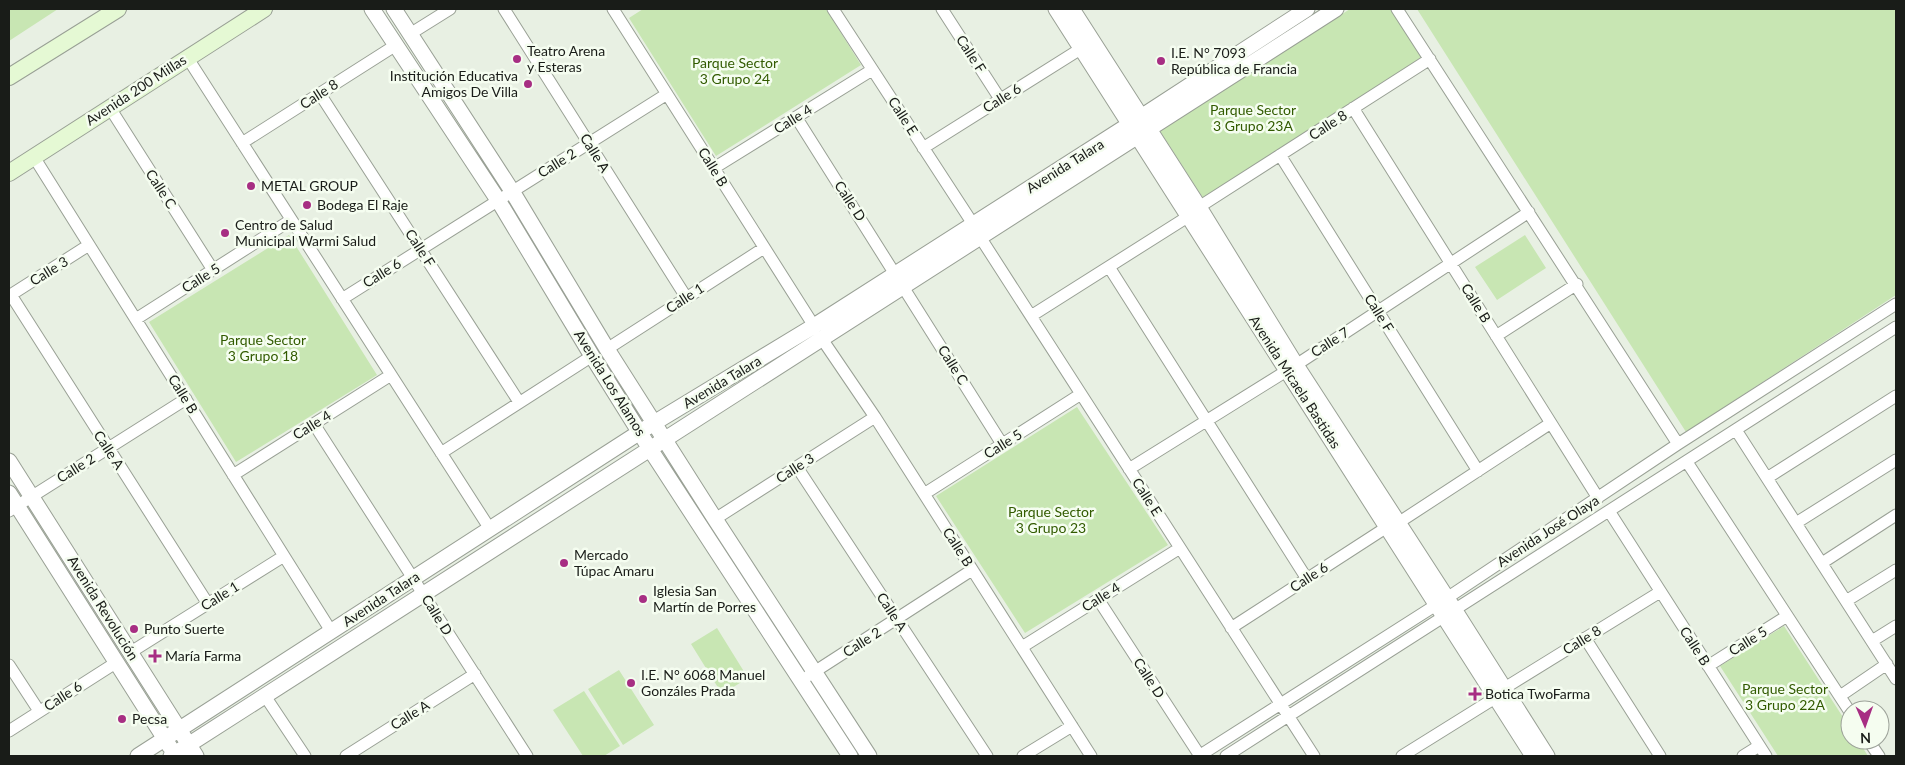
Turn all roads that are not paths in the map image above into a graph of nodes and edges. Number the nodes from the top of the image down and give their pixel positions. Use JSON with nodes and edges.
{"nodes":[{"id":1,"x":118,"y":9,"type":"edge"},
{"id":2,"x":264,"y":9,"type":"edge"},
{"id":3,"x":372,"y":9,"type":"edge"},
{"id":4,"x":394,"y":9,"type":"edge"},
{"id":5,"x":450,"y":9,"type":"edge"},
{"id":6,"x":504,"y":9,"type":"edge"},
{"id":7,"x":833,"y":9,"type":"edge"},
{"id":8,"x":942,"y":9,"type":"edge"},
{"id":9,"x":1056,"y":9,"type":"edge"},
{"id":10,"x":1072,"y":9,"type":"edge"},
{"id":11,"x":1307,"y":9,"type":"edge"},
{"id":12,"x":1336,"y":9,"type":"edge"},
{"id":13,"x":1398,"y":9,"type":"edge"},
{"id":14,"x":617,"y":10,"type":"edge"},
{"id":15,"x":410,"y":34,"type":"junction"},
{"id":16,"x":396,"y":45,"type":"junction"},
{"id":17,"x":1082,"y":48,"type":"junction"},
{"id":18,"x":186,"y":57,"type":"junction"},
{"id":19,"x":1430,"y":59,"type":"junction"},
{"id":20,"x":872,"y":70,"type":"junction"},
{"id":21,"x":9,"y":77,"type":"edge"},
{"id":22,"x":320,"y":94,"type":"junction"},
{"id":23,"x":667,"y":94,"type":"junction"},
{"id":24,"x":1000,"y":99,"type":"junction"},
{"id":25,"x":110,"y":108,"type":"junction"},
{"id":26,"x":1353,"y":108,"type":"junction"},
{"id":27,"x":796,"y":117,"type":"junction"},
{"id":28,"x":1139,"y":127,"type":"junction"},
{"id":29,"x":242,"y":143,"type":"junction"},
{"id":30,"x":589,"y":143,"type":"junction"},
{"id":31,"x":923,"y":148,"type":"junction"},
{"id":32,"x":1280,"y":155,"type":"junction"},
{"id":33,"x":34,"y":157,"type":"junction"},
{"id":34,"x":714,"y":168,"type":"junction"},
{"id":35,"x":9,"y":173,"type":"edge"},
{"id":36,"x":512,"y":192,"type":"junction"},
{"id":37,"x":498,"y":200,"type":"junction"},
{"id":38,"x":1194,"y":212,"type":"junction"},
{"id":39,"x":1530,"y":212,"type":"junction"},
{"id":40,"x":292,"y":220,"type":"junction"},
{"id":41,"x":976,"y":230,"type":"junction"},
{"id":42,"x":89,"y":245,"type":"junction"},
{"id":43,"x":764,"y":248,"type":"junction"},
{"id":44,"x":420,"y":249,"type":"junction"},
{"id":45,"x":1451,"y":264,"type":"junction"},
{"id":46,"x":1109,"y":266,"type":"junction"},
{"id":47,"x":213,"y":270,"type":"junction"},
{"id":48,"x":900,"y":280,"type":"junction"},
{"id":49,"x":1576,"y":284,"type":"junction"},
{"id":50,"x":10,"y":296,"type":"edge"},
{"id":51,"x":686,"y":297,"type":"junction"},
{"id":52,"x":342,"y":299,"type":"junction"},
{"id":53,"x":1896,"y":304,"type":"edge"},
{"id":54,"x":1378,"y":311,"type":"junction"},
{"id":55,"x":1031,"y":316,"type":"junction"},
{"id":56,"x":136,"y":319,"type":"junction"},
{"id":57,"x":1896,"y":327,"type":"edge"},
{"id":58,"x":818,"y":332,"type":"junction"},
{"id":59,"x":1496,"y":336,"type":"junction"},
{"id":60,"x":607,"y":349,"type":"junction"},
{"id":61,"x":592,"y":356,"type":"junction"},
{"id":62,"x":1292,"y":367,"type":"junction"},
{"id":63,"x":1789,"y":372,"type":"junction"},
{"id":64,"x":391,"y":376,"type":"junction"},
{"id":65,"x":1800,"y":389,"type":"junction"},
{"id":66,"x":1081,"y":394,"type":"junction"},
{"id":67,"x":1896,"y":396,"type":"edge"},
{"id":68,"x":186,"y":399,"type":"junction"},
{"id":69,"x":519,"y":402,"type":"junction"},
{"id":70,"x":875,"y":417,"type":"junction"},
{"id":71,"x":1207,"y":420,"type":"junction"},
{"id":72,"x":654,"y":423,"type":"junction"},
{"id":73,"x":1551,"y":423,"type":"junction"},
{"id":74,"x":314,"y":424,"type":"junction"},
{"id":75,"x":1736,"y":430,"type":"junction"},
{"id":76,"x":640,"y":433,"type":"junction"},
{"id":77,"x":666,"y":440,"type":"junction"},
{"id":78,"x":1002,"y":444,"type":"junction"},
{"id":79,"x":1678,"y":444,"type":"junction"},
{"id":80,"x":108,"y":448,"type":"junction"},
{"id":81,"x":650,"y":449,"type":"junction"},
{"id":82,"x":441,"y":453,"type":"junction"},
{"id":83,"x":1896,"y":460,"type":"edge"},
{"id":84,"x":9,"y":461,"type":"edge"},
{"id":85,"x":1687,"y":462,"type":"junction"},
{"id":86,"x":798,"y":467,"type":"junction"},
{"id":87,"x":1129,"y":469,"type":"junction"},
{"id":88,"x":1478,"y":470,"type":"junction"},
{"id":89,"x":233,"y":475,"type":"junction"},
{"id":90,"x":1767,"y":478,"type":"junction"},
{"id":91,"x":924,"y":494,"type":"junction"},
{"id":92,"x":32,"y":496,"type":"junction"},
{"id":93,"x":1598,"y":498,"type":"junction"},
{"id":94,"x":11,"y":503,"type":"edge"},
{"id":95,"x":1609,"y":512,"type":"junction"},
{"id":96,"x":1896,"y":515,"type":"edge"},
{"id":97,"x":715,"y":520,"type":"junction"},
{"id":98,"x":1796,"y":523,"type":"junction"},
{"id":99,"x":1392,"y":525,"type":"junction"},
{"id":100,"x":490,"y":529,"type":"junction"},
{"id":101,"x":1180,"y":548,"type":"junction"},
{"id":102,"x":284,"y":556,"type":"junction"},
{"id":103,"x":1822,"y":563,"type":"junction"},
{"id":104,"x":972,"y":570,"type":"junction"},
{"id":105,"x":1896,"y":570,"type":"edge"},
{"id":106,"x":414,"y":578,"type":"junction"},
{"id":107,"x":1307,"y":579,"type":"junction"},
{"id":108,"x":1660,"y":592,"type":"junction"},
{"id":109,"x":424,"y":594,"type":"junction"},
{"id":110,"x":1098,"y":599,"type":"junction"},
{"id":111,"x":1846,"y":601,"type":"junction"},
{"id":112,"x":208,"y":604,"type":"junction"},
{"id":113,"x":1445,"y":607,"type":"junction"},
{"id":114,"x":1787,"y":616,"type":"junction"},
{"id":115,"x":897,"y":619,"type":"junction"},
{"id":116,"x":1896,"y":626,"type":"edge"},
{"id":117,"x":1231,"y":628,"type":"junction"},
{"id":118,"x":331,"y":632,"type":"junction"},
{"id":119,"x":1585,"y":638,"type":"junction"},
{"id":120,"x":1872,"y":641,"type":"junction"},
{"id":121,"x":1022,"y":647,"type":"junction"},
{"id":122,"x":131,"y":652,"type":"junction"},
{"id":123,"x":117,"y":662,"type":"junction"},
{"id":124,"x":1887,"y":664,"type":"junction"},
{"id":125,"x":9,"y":665,"type":"edge"},
{"id":126,"x":1708,"y":666,"type":"junction"},
{"id":127,"x":814,"y":673,"type":"junction"},
{"id":128,"x":475,"y":674,"type":"junction"},
{"id":129,"x":1896,"y":679,"type":"edge"},
{"id":130,"x":801,"y":681,"type":"junction"},
{"id":131,"x":1499,"y":693,"type":"junction"},
{"id":132,"x":265,"y":696,"type":"junction"},
{"id":133,"x":1840,"y":696,"type":"junction"},
{"id":134,"x":1842,"y":700,"type":"edge"},
{"id":135,"x":1280,"y":704,"type":"junction"},
{"id":136,"x":39,"y":711,"type":"junction"},
{"id":137,"x":1288,"y":717,"type":"junction"},
{"id":138,"x":1072,"y":726,"type":"junction"},
{"id":139,"x":9,"y":730,"type":"edge"},
{"id":140,"x":179,"y":730,"type":"junction"},
{"id":141,"x":165,"y":739,"type":"junction"},
{"id":142,"x":1759,"y":746,"type":"junction"},
{"id":143,"x":192,"y":751,"type":"edge"},
{"id":144,"x":1421,"y":751,"type":"edge"},
{"id":145,"x":521,"y":754,"type":"edge"},
{"id":146,"x":138,"y":756,"type":"edge"},
{"id":147,"x":174,"y":756,"type":"edge"},
{"id":148,"x":305,"y":756,"type":"edge"},
{"id":149,"x":346,"y":756,"type":"edge"},
{"id":150,"x":850,"y":756,"type":"edge"},
{"id":151,"x":869,"y":756,"type":"edge"},
{"id":152,"x":987,"y":756,"type":"edge"},
{"id":153,"x":1023,"y":756,"type":"edge"},
{"id":154,"x":1091,"y":756,"type":"edge"},
{"id":155,"x":1200,"y":756,"type":"edge"},
{"id":156,"x":1226,"y":756,"type":"edge"},
{"id":157,"x":1314,"y":756,"type":"edge"},
{"id":158,"x":1402,"y":756,"type":"edge"},
{"id":159,"x":1533,"y":756,"type":"edge"},
{"id":160,"x":1547,"y":756,"type":"edge"},
{"id":161,"x":1660,"y":756,"type":"edge"},
{"id":162,"x":1742,"y":756,"type":"edge"},
{"id":163,"x":1766,"y":756,"type":"edge"}],
"edges":[{"from":1,"to":21,"type":"main road"},
{"from":2,"to":18,"type":"main road","name":"Avenida 200 Millas"},
{"from":3,"to":16,"type":"street","name":"Avenida Los Alamos"},
{"from":4,"to":15,"type":"street","name":"Avenida Los Alamos"},
{"from":5,"to":15,"type":"street"},
{"from":6,"to":30,"type":"street","name":"Calle A"},
{"from":7,"to":20,"type":"street","name":"Calle E"},
{"from":8,"to":24,"type":"street","name":"Calle F"},
{"from":9,"to":17,"type":"street","name":"Avenida Micaela Bastidas"},
{"from":10,"to":28,"type":"street","name":"Avenida Micaela Bastidas"},
{"from":11,"to":28,"type":"street","name":"Avenida Talara"},
{"from":12,"to":28,"type":"street","name":"Avenida Talara"},
{"from":13,"to":19,"type":"street"},
{"from":14,"to":23,"type":"street","name":"Calle B"},
{"from":15,"to":36,"type":"street","name":"Avenida Los Alamos"},
{"from":16,"to":22,"type":"street","name":"Calle 8"},
{"from":16,"to":37,"type":"street","name":"Avenida Los Alamos"},
{"from":17,"to":24,"type":"street","name":"Calle 6"},
{"from":17,"to":28,"type":"street","name":"Avenida Micaela Bastidas"},
{"from":18,"to":25,"type":"main road","name":"Avenida 200 Millas"},
{"from":18,"to":29,"type":"street"},
{"from":19,"to":26,"type":"street","name":"Calle 8"},
{"from":19,"to":39,"type":"street"},
{"from":20,"to":27,"type":"street","name":"Calle 4"},
{"from":20,"to":31,"type":"street","name":"Calle E"},
{"from":22,"to":29,"type":"street","name":"Calle 8"},
{"from":22,"to":44,"type":"street","name":"Calle F"},
{"from":23,"to":30,"type":"street","name":"Calle 2"},
{"from":23,"to":34,"type":"street","name":"Calle B"},
{"from":24,"to":31,"type":"street","name":"Calle 6"},
{"from":25,"to":33,"type":"main road","name":"Avenida 200 Millas"},
{"from":25,"to":47,"type":"street","name":"Calle C"},
{"from":26,"to":32,"type":"street","name":"Calle 8"},
{"from":26,"to":45,"type":"street","name":"Calle B"},
{"from":27,"to":34,"type":"street","name":"Calle 4"},
{"from":27,"to":48,"type":"street","name":"Calle D"},
{"from":28,"to":38,"type":"street","name":"Avenida Micaela Bastidas"},
{"from":28,"to":41,"type":"street","name":"Avenida Talara"},
{"from":29,"to":40,"type":"street"},
{"from":30,"to":36,"type":"street","name":"Calle 2"},
{"from":30,"to":51,"type":"street","name":"Calle A"},
{"from":31,"to":41,"type":"street","name":"Calle E"},
{"from":32,"to":38,"type":"street","name":"Calle 8"},
{"from":32,"to":54,"type":"street","name":"Calle F"},
{"from":33,"to":35,"type":"main road","name":"Avenida 200 Millas"},
{"from":33,"to":42,"type":"street","name":"Calle B"},
{"from":34,"to":43,"type":"street","name":"Calle B"},
{"from":36,"to":37,"type":"street","name":"Calle 2"},
{"from":36,"to":60,"type":"street","name":"Avenida Los Alamos"},
{"from":37,"to":44,"type":"street","name":"Calle 6"},
{"from":37,"to":61,"type":"street","name":"Avenida Los Alamos"},
{"from":38,"to":46,"type":"street","name":"Calle 8"},
{"from":38,"to":62,"type":"street","name":"Avenida Micaela Bastidas"},
{"from":39,"to":45,"type":"street","name":"Calle 7"},
{"from":39,"to":49,"type":"street"},
{"from":40,"to":47,"type":"street","name":"Calle 5"},
{"from":40,"to":52,"type":"street"},
{"from":41,"to":48,"type":"street","name":"Avenida Talara"},
{"from":41,"to":55,"type":"street","name":"Calle E"},
{"from":42,"to":50,"type":"street","name":"Calle 3"},
{"from":42,"to":56,"type":"street","name":"Calle B"},
{"from":43,"to":51,"type":"street","name":"Calle 1"},
{"from":43,"to":58,"type":"street","name":"Calle B"},
{"from":44,"to":52,"type":"street","name":"Calle 6"},
{"from":44,"to":69,"type":"street","name":"Calle F"},
{"from":45,"to":54,"type":"street","name":"Calle 7"},
{"from":45,"to":59,"type":"street","name":"Calle B"},
{"from":46,"to":55,"type":"street","name":"Calle 8"},
{"from":46,"to":71,"type":"street"},
{"from":47,"to":56,"type":"street","name":"Calle 5"},
{"from":48,"to":58,"type":"street","name":"Avenida Talara"},
{"from":48,"to":78,"type":"street","name":"Calle C"},
{"from":49,"to":59,"type":"street"},
{"from":49,"to":79,"type":"street"},
{"from":50,"to":80,"type":"street","name":"Calle A"},
{"from":51,"to":60,"type":"street","name":"Calle 1"},
{"from":52,"to":64,"type":"street"},
{"from":53,"to":63,"type":"street","name":"Avenida José Olaya"},
{"from":54,"to":62,"type":"street","name":"Calle 7"},
{"from":54,"to":88,"type":"street","name":"Calle F"},
{"from":55,"to":66,"type":"street","name":"Calle E"},
{"from":56,"to":68,"type":"street","name":"Calle B"},
{"from":57,"to":65,"type":"street","name":"Avenida José Olaya"},
{"from":58,"to":70,"type":"street","name":"Calle B"},
{"from":58,"to":72,"type":"street","name":"Avenida Talara"},
{"from":58,"to":77,"type":"street","name":"Avenida Talara"},
{"from":59,"to":73,"type":"street","name":"Calle B"},
{"from":60,"to":72,"type":"street","name":"Avenida Los Alamos"},
{"from":61,"to":69,"type":"street"},
{"from":61,"to":76,"type":"street","name":"Avenida Los Alamos"},
{"from":62,"to":71,"type":"street","name":"Calle 7"},
{"from":62,"to":99,"type":"street","name":"Avenida Micaela Bastidas"},
{"from":63,"to":65,"type":"street"},
{"from":63,"to":79,"type":"street","name":"Avenida José Olaya"},
{"from":64,"to":74,"type":"street","name":"Calle 4"},
{"from":64,"to":82,"type":"street"},
{"from":65,"to":75,"type":"street","name":"Avenida José Olaya"},
{"from":66,"to":78,"type":"street","name":"Calle 5"},
{"from":66,"to":87,"type":"street","name":"Calle E"},
{"from":67,"to":90,"type":"street"},
{"from":68,"to":80,"type":"street","name":"Calle 2"},
{"from":68,"to":89,"type":"street","name":"Calle B"},
{"from":69,"to":82,"type":"street"},
{"from":70,"to":86,"type":"street","name":"Calle 3"},
{"from":70,"to":91,"type":"street","name":"Calle B"},
{"from":71,"to":87,"type":"street","name":"Calle 7"},
{"from":71,"to":107,"type":"street"},
{"from":72,"to":76,"type":"street","name":"Avenida Talara"},
{"from":72,"to":77,"type":"street","name":"Avenida Los Alamos"},
{"from":73,"to":88,"type":"street","name":"Calle 6"},
{"from":73,"to":93,"type":"street","name":"Calle B"},
{"from":74,"to":89,"type":"street","name":"Calle 4"},
{"from":74,"to":106,"type":"street","name":"Calle D"},
{"from":75,"to":85,"type":"street","name":"Avenida José Olaya"},
{"from":75,"to":90,"type":"street"},
{"from":76,"to":81,"type":"street","name":"Avenida Los Alamos"},
{"from":76,"to":100,"type":"street","name":"Avenida Talara"},
{"from":77,"to":81,"type":"street","name":"Avenida Talara"},
{"from":77,"to":97,"type":"street","name":"Avenida Los Alamos"},
{"from":78,"to":91,"type":"street","name":"Calle 5"},
{"from":79,"to":93,"type":"street","name":"Avenida José Olaya"},
{"from":80,"to":92,"type":"street","name":"Calle 2"},
{"from":80,"to":112,"type":"street","name":"Calle A"},
{"from":81,"to":109,"type":"street","name":"Avenida Talara"},
{"from":81,"to":130,"type":"street","name":"Avenida Los Alamos"},
{"from":82,"to":100,"type":"street"},
{"from":83,"to":98,"type":"street"},
{"from":84,"to":92,"type":"street","name":"Avenida Revolución"},
{"from":85,"to":95,"type":"street","name":"Avenida José Olaya"},
{"from":85,"to":114,"type":"street"},
{"from":86,"to":97,"type":"street","name":"Calle 3"},
{"from":86,"to":115,"type":"street","name":"Calle A"},
{"from":87,"to":101,"type":"street","name":"Calle E"},
{"from":88,"to":99,"type":"street","name":"Calle 6"},
{"from":89,"to":102,"type":"street","name":"Calle B"},
{"from":90,"to":98,"type":"street"},
{"from":91,"to":104,"type":"street","name":"Calle B"},
{"from":92,"to":94,"type":"street","name":"Calle 2"},
{"from":92,"to":122,"type":"street","name":"Avenida Revolución"},
{"from":93,"to":113,"type":"street","name":"Avenida José Olaya"},
{"from":94,"to":123,"type":"street","name":"Avenida Revolución"},
{"from":95,"to":108,"type":"street","name":"Calle B"},
{"from":95,"to":113,"type":"street","name":"Avenida José Olaya"},
{"from":96,"to":103,"type":"street"},
{"from":97,"to":127,"type":"street","name":"Avenida Los Alamos"},
{"from":98,"to":103,"type":"street"},
{"from":99,"to":107,"type":"street","name":"Calle 6"},
{"from":99,"to":113,"type":"street","name":"Avenida Micaela Bastidas"},
{"from":100,"to":106,"type":"street","name":"Avenida Talara"},
{"from":101,"to":110,"type":"street","name":"Calle 4"},
{"from":101,"to":117,"type":"street","name":"Calle E"},
{"from":102,"to":112,"type":"street","name":"Calle 1"},
{"from":102,"to":118,"type":"street","name":"Calle B"},
{"from":103,"to":111,"type":"street"},
{"from":104,"to":115,"type":"street","name":"Calle 2"},
{"from":104,"to":121,"type":"street","name":"Calle B"},
{"from":105,"to":111,"type":"street"},
{"from":106,"to":109,"type":"street","name":"Calle D"},
{"from":106,"to":118,"type":"street","name":"Avenida Talara"},
{"from":107,"to":117,"type":"street","name":"Calle 6"},
{"from":108,"to":119,"type":"street","name":"Calle 8"},
{"from":108,"to":126,"type":"street","name":"Calle B"},
{"from":109,"to":128,"type":"street","name":"Calle D"},
{"from":109,"to":132,"type":"street","name":"Avenida Talara"},
{"from":110,"to":121,"type":"street","name":"Calle 4"},
{"from":110,"to":155,"type":"street","name":"Calle D"},
{"from":111,"to":120,"type":"street"},
{"from":112,"to":122,"type":"street","name":"Calle 1"},
{"from":113,"to":131,"type":"street","name":"Avenida Micaela Bastidas"},
{"from":113,"to":135,"type":"street","name":"Avenida José Olaya"},
{"from":113,"to":137,"type":"street","name":"Avenida José Olaya"},
{"from":114,"to":126,"type":"street","name":"Calle 5"},
{"from":114,"to":133,"type":"street"},
{"from":115,"to":127,"type":"street","name":"Calle 2"},
{"from":115,"to":152,"type":"street","name":"Calle A"},
{"from":116,"to":120,"type":"street"},
{"from":117,"to":135,"type":"street","name":"Calle E"},
{"from":118,"to":140,"type":"street","name":"Avenida Talara"},
{"from":119,"to":131,"type":"street","name":"Calle 8"},
{"from":119,"to":161,"type":"street"},
{"from":120,"to":124,"type":"street"},
{"from":121,"to":138,"type":"street","name":"Calle B"},
{"from":122,"to":140,"type":"street","name":"Avenida Revolución"},
{"from":123,"to":136,"type":"street","name":"Calle 6"},
{"from":123,"to":141,"type":"street","name":"Avenida Revolución"},
{"from":124,"to":129,"type":"street"},
{"from":124,"to":133,"type":"street"},
{"from":125,"to":136,"type":"street"},
{"from":126,"to":142,"type":"street","name":"Calle B"},
{"from":127,"to":130,"type":"street","name":"Calle 2"},
{"from":127,"to":151,"type":"street","name":"Avenida Los Alamos"},
{"from":128,"to":145,"type":"street","name":"Calle D"},
{"from":128,"to":149,"type":"street","name":"Calle A"},
{"from":130,"to":150,"type":"street","name":"Avenida Los Alamos"},
{"from":131,"to":144,"type":"street","name":"Calle 8"},
{"from":131,"to":159,"type":"street","name":"Avenida Micaela Bastidas"},
{"from":131,"to":160,"type":"street","name":"Avenida Micaela Bastidas"},
{"from":132,"to":143,"type":"street","name":"Avenida Talara"},
{"from":132,"to":148,"type":"street"},
{"from":133,"to":134,"type":"street"},
{"from":135,"to":137,"type":"street","name":"Calle E"},
{"from":135,"to":155,"type":"street","name":"Avenida José Olaya"},
{"from":136,"to":139,"type":"street","name":"Calle 6"},
{"from":137,"to":156,"type":"street","name":"Avenida José Olaya"},
{"from":137,"to":157,"type":"street","name":"Calle E"},
{"from":138,"to":153,"type":"street"},
{"from":138,"to":154,"type":"street","name":"Calle B"},
{"from":140,"to":141,"type":"street","name":"Avenida Talara"},
{"from":140,"to":143,"type":"street","name":"Avenida Revolución"},
{"from":141,"to":146,"type":"street","name":"Avenida Talara"},
{"from":141,"to":147,"type":"street","name":"Avenida Revolución"},
{"from":142,"to":162,"type":"street"},
{"from":142,"to":163,"type":"street","name":"Calle B"},
{"from":143,"to":147,"type":"street","name":"Avenida Talara"},
{"from":144,"to":158,"type":"street","name":"Calle 8"}]}
